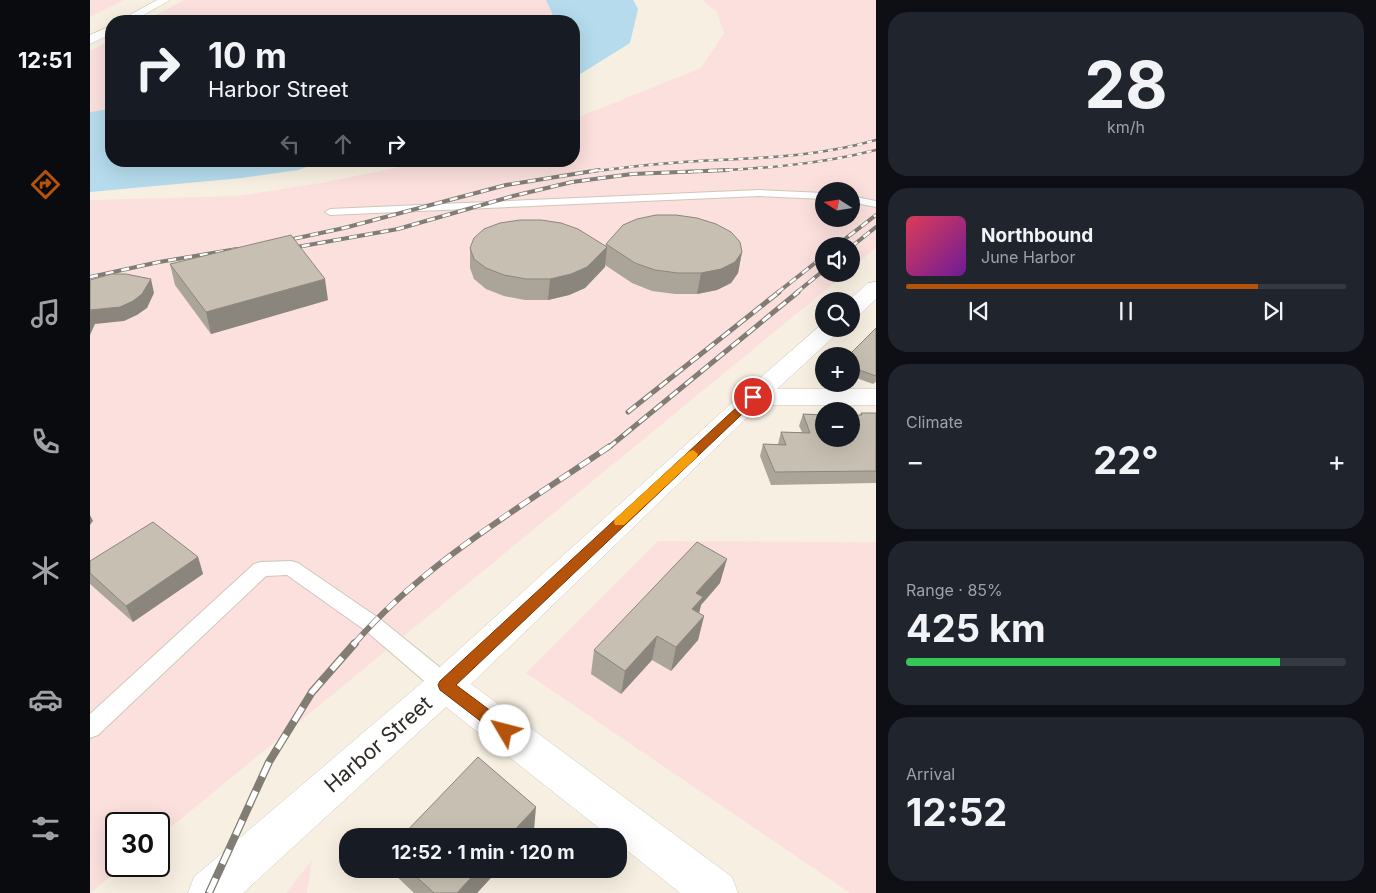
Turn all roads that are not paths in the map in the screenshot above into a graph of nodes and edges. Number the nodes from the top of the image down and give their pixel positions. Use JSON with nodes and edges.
{"nodes":[{"id":1,"x":165,"y":0,"type":"edge"},
{"id":2,"x":136,"y":15,"type":"edge"},
{"id":3,"x":105,"y":32,"type":"edge"},
{"id":4,"x":90,"y":40,"type":"edge"},
{"id":5,"x":815,"y":196,"type":"edge"},
{"id":6,"x":860,"y":201,"type":"edge"},
{"id":7,"x":876,"y":204,"type":"edge"},
{"id":8,"x":330,"y":212,"type":"dead end"},
{"id":9,"x":876,"y":288,"type":"edge"},
{"id":10,"x":860,"y":302,"type":"edge"},
{"id":11,"x":821,"y":337,"type":"edge"},
{"id":12,"x":753,"y":397,"type":"junction"},
{"id":13,"x":876,"y":397,"type":"edge"},
{"id":14,"x":445,"y":685,"type":"junction"},
{"id":15,"x":90,"y":728,"type":"edge"},
{"id":16,"x":210,"y":893,"type":"edge"},
{"id":17,"x":716,"y":893,"type":"edge"}],
"edges":[{"from":1,"to":2,"type":"street"},
{"from":3,"to":4,"type":"street"},
{"from":5,"to":8,"type":"lane"},
{"from":6,"to":7,"type":"lane"},
{"from":9,"to":10,"type":"street"},
{"from":11,"to":12,"type":"street","name":"Harbor Street"},
{"from":12,"to":13,"type":"street"},
{"from":12,"to":14,"type":"street","name":"Harbor Street"},
{"from":14,"to":15,"type":"lane"},
{"from":14,"to":16,"type":"street","name":"Harbor Street"},
{"from":14,"to":17,"type":"street"}]}
